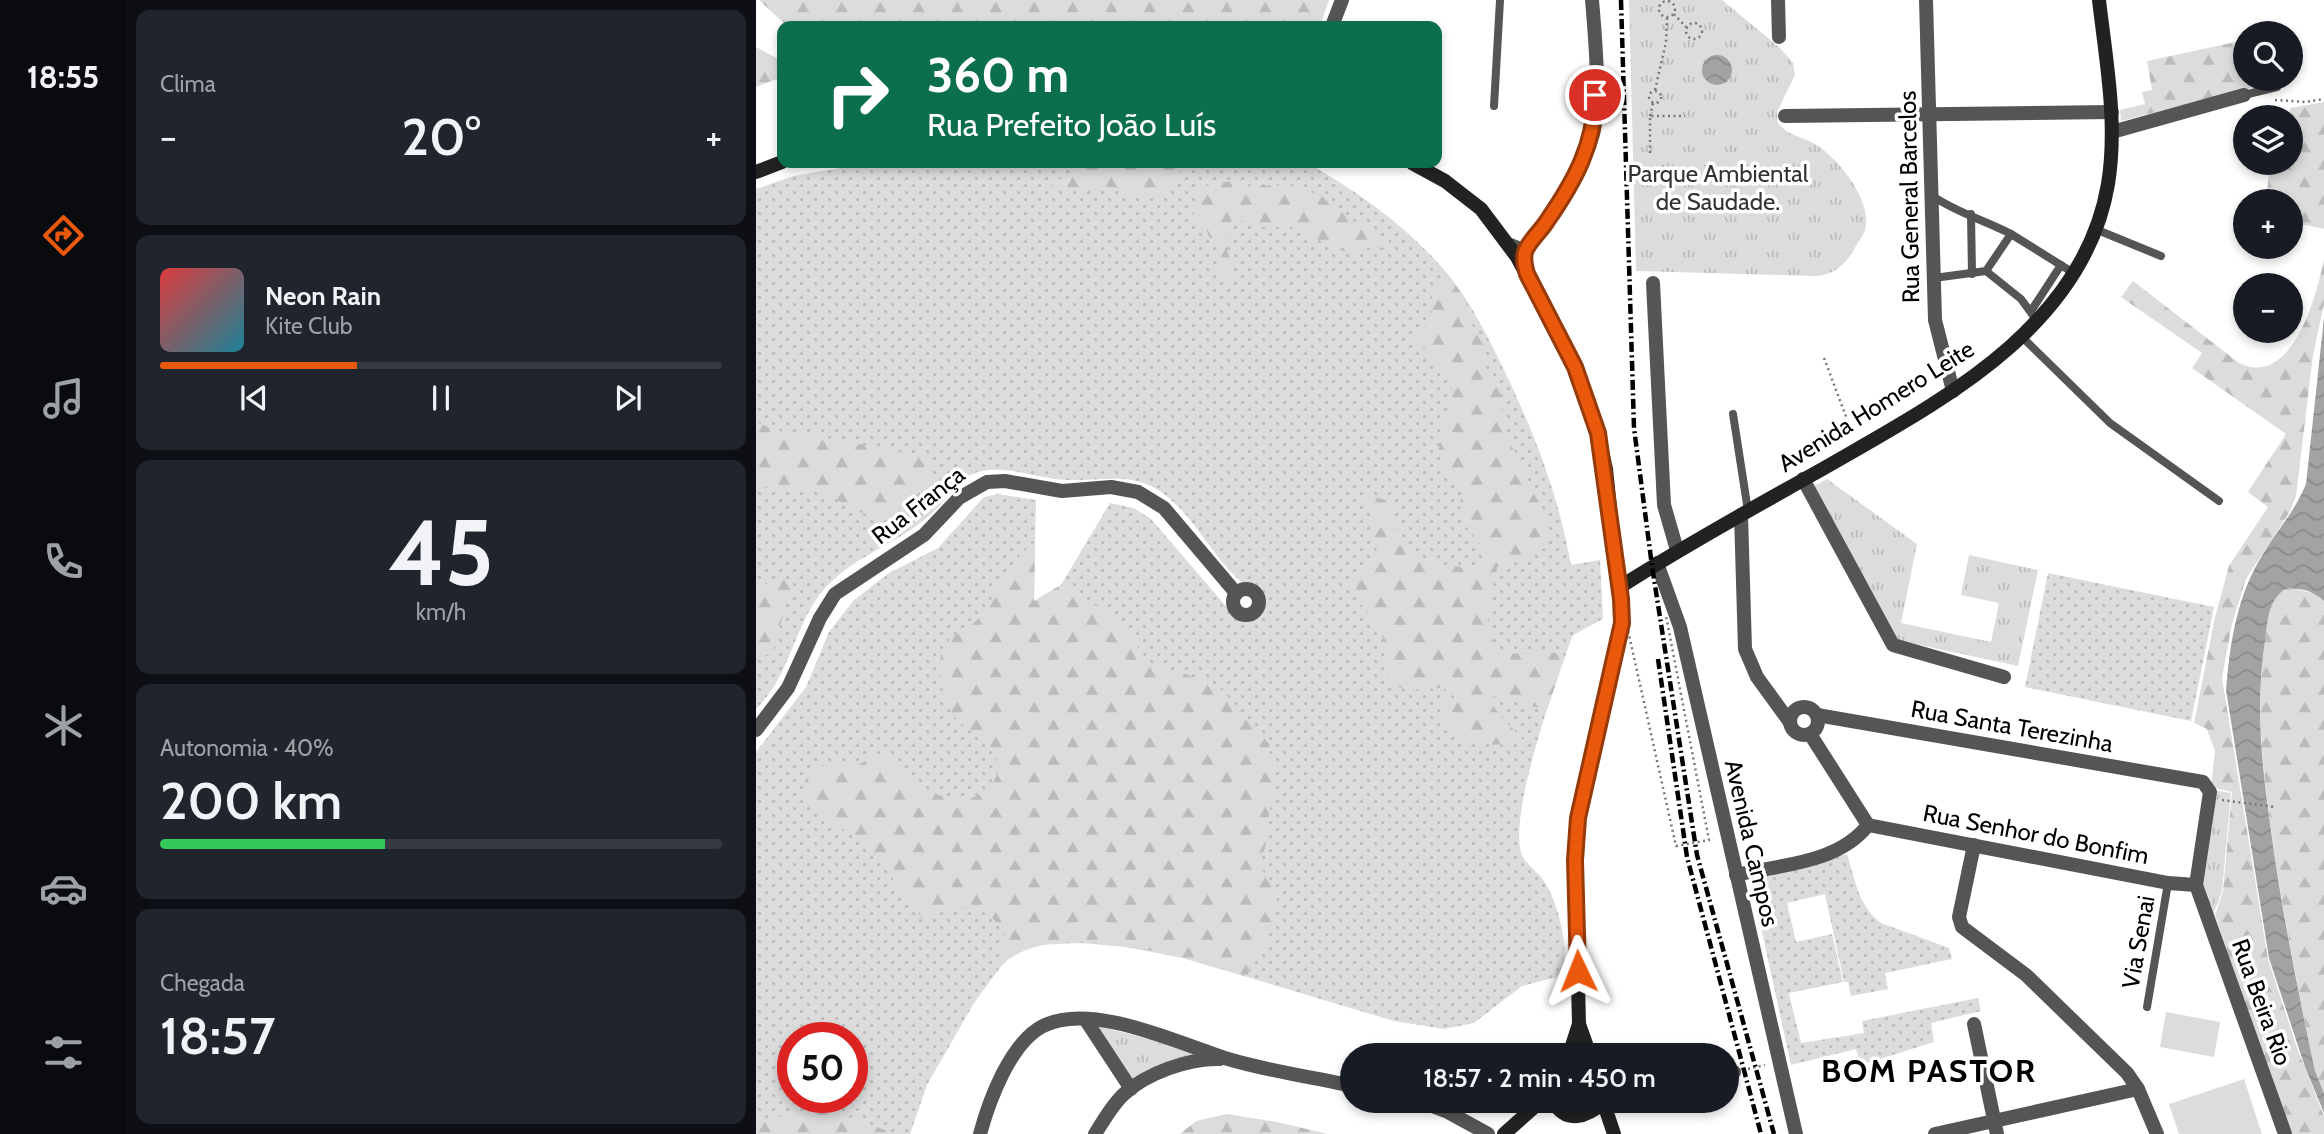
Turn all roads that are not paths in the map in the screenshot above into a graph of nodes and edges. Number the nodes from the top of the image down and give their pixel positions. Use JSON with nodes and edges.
{"nodes":[{"id":1,"x":1342,"y":0,"type":"edge"},
{"id":2,"x":1500,"y":0,"type":"edge"},
{"id":3,"x":1592,"y":0,"type":"edge"},
{"id":4,"x":1778,"y":0,"type":"edge"},
{"id":5,"x":1926,"y":0,"type":"edge"},
{"id":6,"x":2099,"y":0,"type":"edge"},
{"id":7,"x":1334,"y":21,"type":"edge"},
{"id":8,"x":1779,"y":37,"type":"dead end"},
{"id":9,"x":2260,"y":91,"type":"edge"},
{"id":10,"x":2244,"y":95,"type":"joint"},
{"id":11,"x":1494,"y":106,"type":"dead end"},
{"id":12,"x":2112,"y":112,"type":"junction"},
{"id":13,"x":1930,"y":113,"type":"junction"},
{"id":14,"x":1785,"y":116,"type":"dead end"},
{"id":15,"x":2112,"y":132,"type":"junction"},
{"id":16,"x":777,"y":164,"type":"edge"},
{"id":17,"x":1420,"y":168,"type":"edge"},
{"id":18,"x":756,"y":172,"type":"edge"},
{"id":19,"x":1931,"y":195,"type":"junction"},
{"id":20,"x":1971,"y":214,"type":"junction"},
{"id":21,"x":2095,"y":229,"type":"junction"},
{"id":22,"x":2011,"y":234,"type":"junction"},
{"id":23,"x":1522,"y":253,"type":"junction"},
{"id":24,"x":2161,"y":256,"type":"dead end"},
{"id":25,"x":2067,"y":269,"type":"junction"},
{"id":26,"x":1986,"y":271,"type":"junction"},
{"id":27,"x":1972,"y":274,"type":"junction"},
{"id":28,"x":1934,"y":278,"type":"junction"},
{"id":29,"x":1653,"y":283,"type":"dead end"},
{"id":30,"x":2034,"y":316,"type":"junction"},
{"id":31,"x":2021,"y":337,"type":"junction"},
{"id":32,"x":1953,"y":391,"type":"junction"},
{"id":33,"x":1733,"y":414,"type":"dead end"},
{"id":34,"x":1803,"y":480,"type":"junction"},
{"id":35,"x":2219,"y":501,"type":"dead end"},
{"id":36,"x":1744,"y":513,"type":"junction"},
{"id":37,"x":1676,"y":550,"type":"junction"},
{"id":38,"x":1657,"y":564,"type":"junction"},
{"id":39,"x":1236,"y":593,"type":"dead end"},
{"id":40,"x":1620,"y":593,"type":"junction"},
{"id":41,"x":2004,"y":677,"type":"dead end"},
{"id":42,"x":1792,"y":715,"type":"junction"},
{"id":43,"x":1817,"y":715,"type":"junction"},
{"id":44,"x":756,"y":730,"type":"edge"},
{"id":45,"x":1810,"y":734,"type":"junction"},
{"id":46,"x":1868,"y":825,"type":"junction"},
{"id":47,"x":1975,"y":845,"type":"junction"},
{"id":48,"x":1736,"y":875,"type":"junction"},
{"id":49,"x":2168,"y":883,"type":"junction"},
{"id":50,"x":2196,"y":885,"type":"junction"},
{"id":51,"x":2147,"y":1007,"type":"dead end"},
{"id":52,"x":1085,"y":1019,"type":"junction"},
{"id":53,"x":1579,"y":1024,"type":"junction"},
{"id":54,"x":1974,"y":1024,"type":"dead end"},
{"id":55,"x":1573,"y":1043,"type":"edge"},
{"id":56,"x":1586,"y":1043,"type":"edge"},
{"id":57,"x":1228,"y":1059,"type":"junction"},
{"id":58,"x":1340,"y":1083,"type":"edge"},
{"id":59,"x":1131,"y":1088,"type":"junction"},
{"id":60,"x":2138,"y":1088,"type":"junction"},
{"id":61,"x":1450,"y":1113,"type":"edge"},
{"id":62,"x":1528,"y":1113,"type":"edge"},
{"id":63,"x":1564,"y":1113,"type":"edge"},
{"id":64,"x":1590,"y":1113,"type":"edge"},
{"id":65,"x":1609,"y":1113,"type":"edge"},
{"id":66,"x":1995,"y":1127,"type":"edge"},
{"id":67,"x":980,"y":1134,"type":"edge"},
{"id":68,"x":1095,"y":1134,"type":"edge"},
{"id":69,"x":1488,"y":1134,"type":"edge"},
{"id":70,"x":1504,"y":1134,"type":"edge"},
{"id":71,"x":1614,"y":1134,"type":"edge"},
{"id":72,"x":1796,"y":1134,"type":"edge"},
{"id":73,"x":1935,"y":1134,"type":"edge"},
{"id":74,"x":2157,"y":1134,"type":"edge"},
{"id":75,"x":2285,"y":1134,"type":"edge"}],
"edges":[{"from":1,"to":7,"type":"street"},
{"from":2,"to":11,"type":"lane"},
{"from":3,"to":23,"type":"street"},
{"from":4,"to":8,"type":"street"},
{"from":5,"to":13,"type":"street","name":"Rua General Barcelos"},
{"from":6,"to":12,"type":"main road","name":"Avenida Homero Leite"},
{"from":9,"to":10,"type":"lane"},
{"from":10,"to":15,"type":"street"},
{"from":12,"to":13,"type":"street"},
{"from":12,"to":15,"type":"main road","name":"Avenida Homero Leite"},
{"from":13,"to":14,"type":"street"},
{"from":13,"to":19,"type":"street","name":"Rua General Barcelos"},
{"from":15,"to":21,"type":"main road","name":"Avenida Homero Leite"},
{"from":16,"to":18,"type":"main road"},
{"from":17,"to":23,"type":"main road"},
{"from":19,"to":20,"type":"lane"},
{"from":19,"to":28,"type":"street","name":"Rua General Barcelos"},
{"from":20,"to":22,"type":"lane"},
{"from":20,"to":27,"type":"lane"},
{"from":21,"to":24,"type":"lane"},
{"from":21,"to":25,"type":"main road","name":"Avenida Homero Leite"},
{"from":22,"to":25,"type":"lane"},
{"from":22,"to":26,"type":"lane"},
{"from":23,"to":40,"type":"main road"},
{"from":25,"to":30,"type":"main road","name":"Avenida Homero Leite"},
{"from":26,"to":27,"type":"lane"},
{"from":26,"to":30,"type":"lane"},
{"from":27,"to":28,"type":"lane"},
{"from":28,"to":32,"type":"street","name":"Rua General Barcelos"},
{"from":29,"to":37,"type":"street"},
{"from":30,"to":31,"type":"main road","name":"Avenida Homero Leite"},
{"from":31,"to":32,"type":"main road","name":"Avenida Homero Leite"},
{"from":31,"to":35,"type":"lane"},
{"from":32,"to":34,"type":"main road","name":"Avenida Homero Leite"},
{"from":33,"to":36,"type":"lane"},
{"from":34,"to":36,"type":"main road","name":"Avenida Homero Leite"},
{"from":34,"to":41,"type":"street"},
{"from":36,"to":37,"type":"main road","name":"Avenida Homero Leite"},
{"from":36,"to":42,"type":"street"},
{"from":37,"to":38,"type":"main road","name":"Avenida Homero Leite"},
{"from":38,"to":40,"type":"main road","name":"Avenida Homero Leite"},
{"from":38,"to":48,"type":"street","name":"Avenida Campos"},
{"from":39,"to":44,"type":"street","name":"Rua França"},
{"from":40,"to":53,"type":"main road"},
{"from":42,"to":43,"type":"street"},
{"from":42,"to":45,"type":"street"},
{"from":43,"to":45,"type":"street"},
{"from":43,"to":50,"type":"street","name":"Rua Santa Terezinha"},
{"from":45,"to":46,"type":"street"},
{"from":46,"to":47,"type":"street","name":"Rua Senhor do Bonfim"},
{"from":46,"to":48,"type":"street"},
{"from":47,"to":49,"type":"street","name":"Rua Senhor do Bonfim"},
{"from":47,"to":60,"type":"street"},
{"from":48,"to":72,"type":"street","name":"Avenida Campos"},
{"from":49,"to":50,"type":"street","name":"Rua Senhor do Bonfim"},
{"from":49,"to":51,"type":"lane","name":"Via Senai"},
{"from":50,"to":75,"type":"street","name":"Rua Beira Rio"},
{"from":52,"to":57,"type":"street"},
{"from":52,"to":59,"type":"street"},
{"from":52,"to":67,"type":"street"},
{"from":53,"to":55,"type":"main road"},
{"from":53,"to":56,"type":"main road"},
{"from":54,"to":66,"type":"street"},
{"from":57,"to":58,"type":"street"},
{"from":57,"to":59,"type":"street"},
{"from":59,"to":68,"type":"street"},
{"from":60,"to":66,"type":"street"},
{"from":60,"to":74,"type":"street"},
{"from":61,"to":69,"type":"street"},
{"from":62,"to":70,"type":"main road"},
{"from":63,"to":64,"type":"main road"},
{"from":65,"to":71,"type":"main road"},
{"from":66,"to":73,"type":"street"}]}
